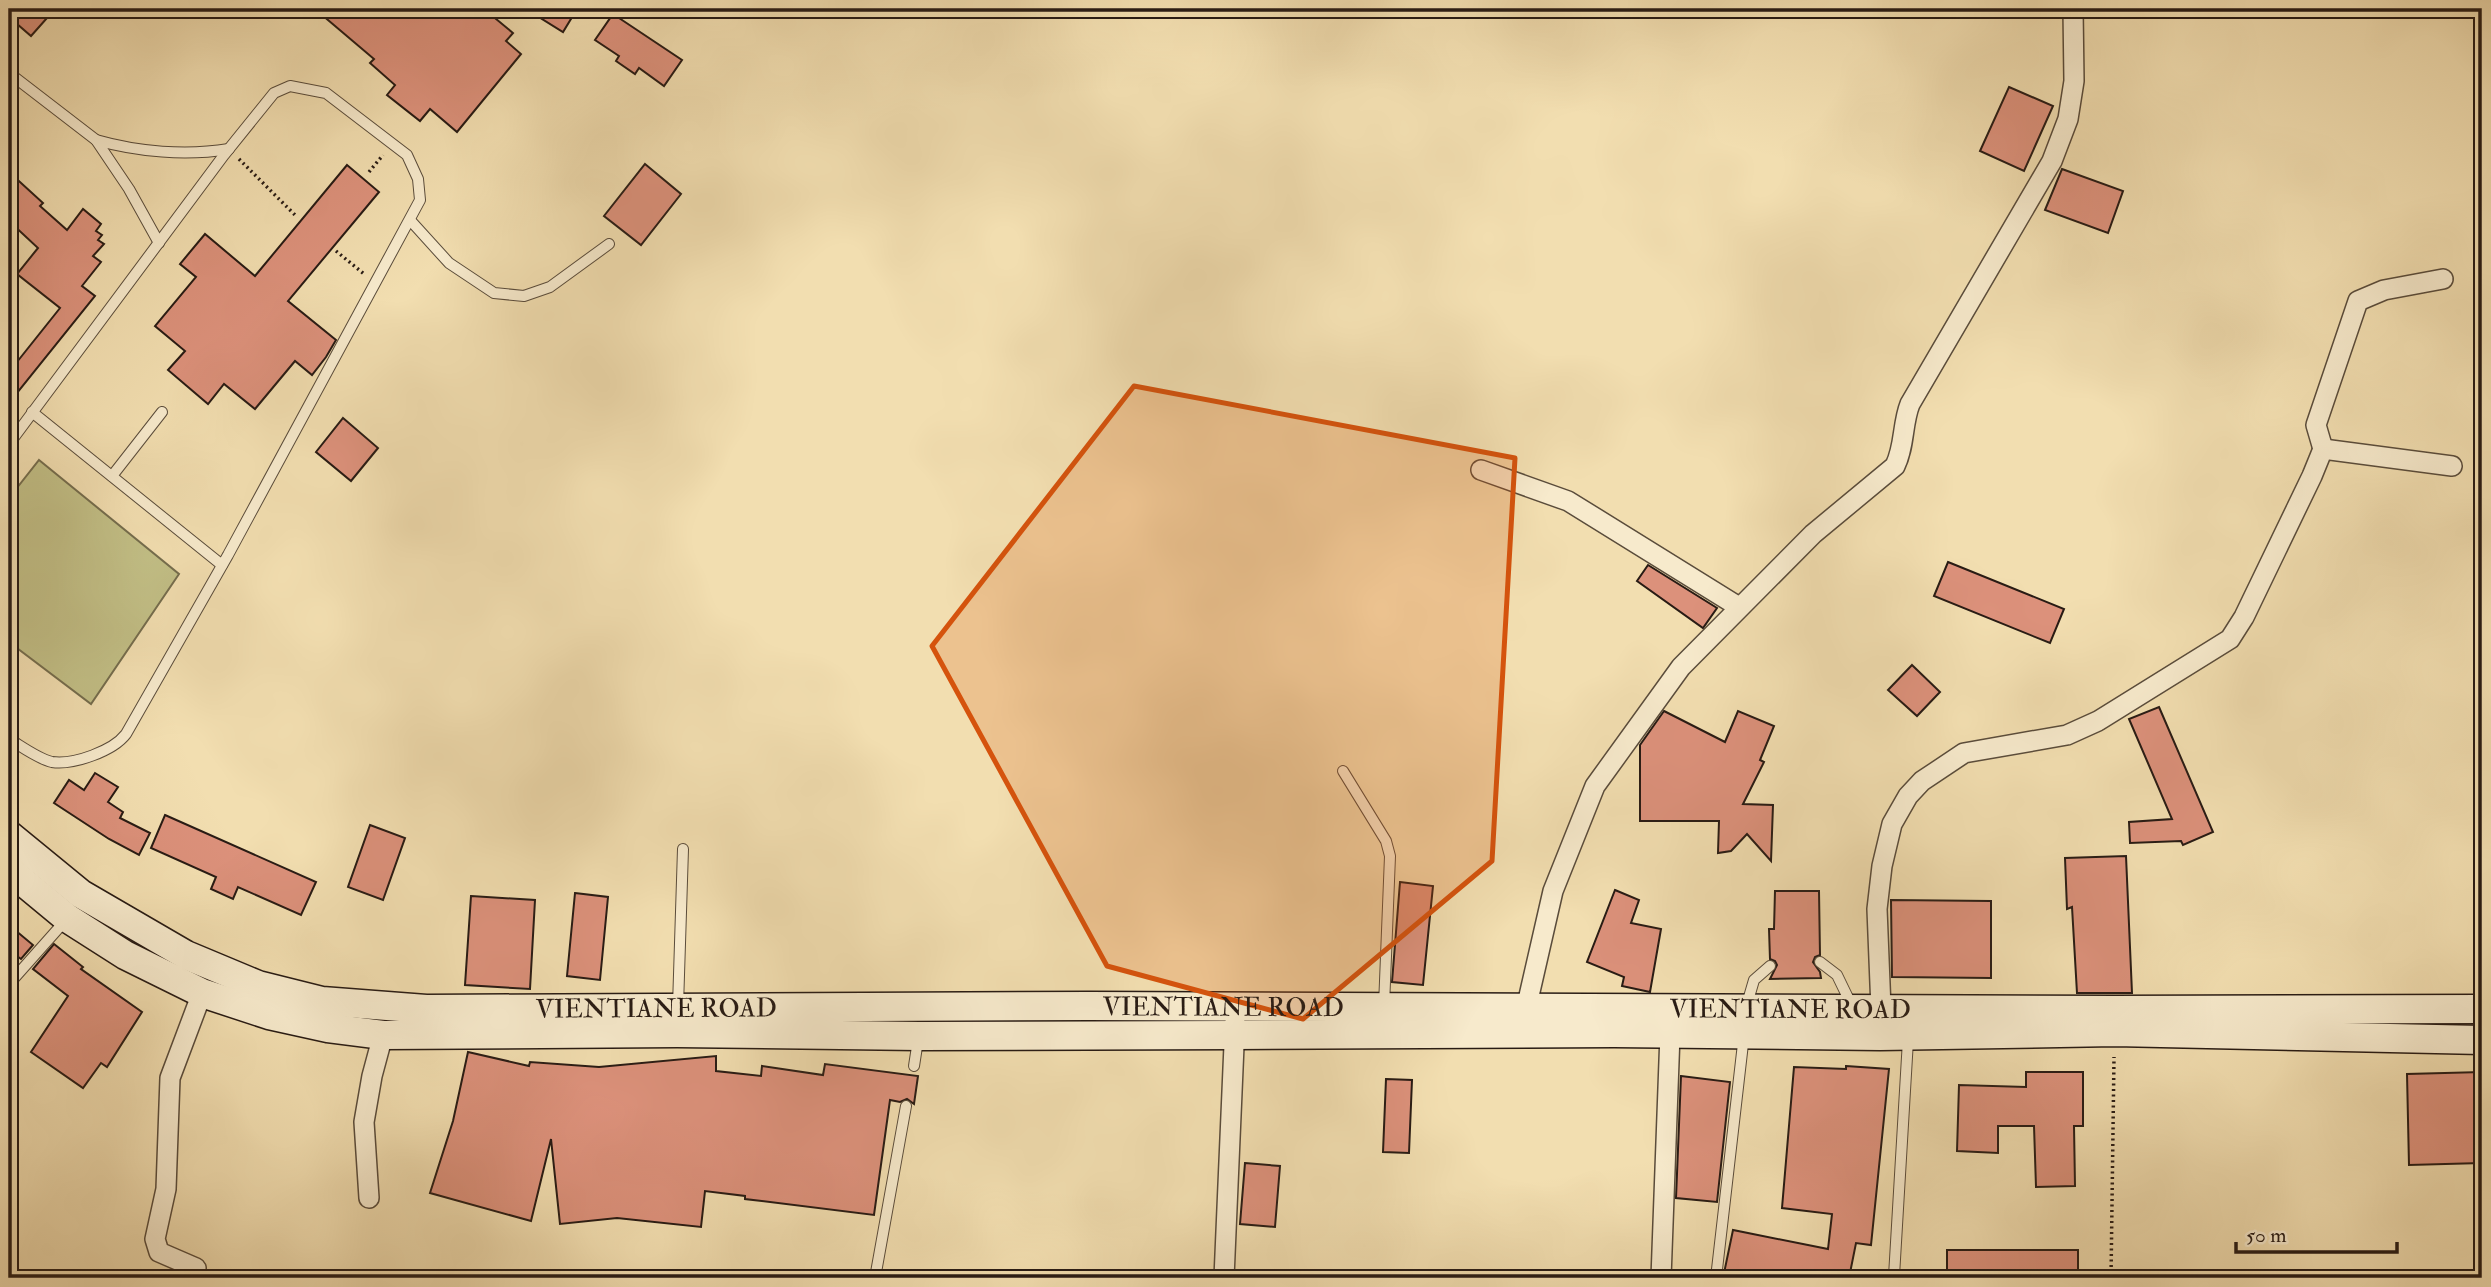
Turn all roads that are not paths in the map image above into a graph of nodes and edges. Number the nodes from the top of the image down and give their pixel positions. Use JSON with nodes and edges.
{"nodes":[{"id":1,"x":2073,"y":9,"type":"edge"},
{"id":2,"x":9,"y":73,"type":"edge"},
{"id":3,"x":96,"y":140,"type":"junction"},
{"id":4,"x":229,"y":149,"type":"junction"},
{"id":5,"x":410,"y":220,"type":"junction"},
{"id":6,"x":159,"y":243,"type":"junction"},
{"id":7,"x":609,"y":244,"type":"dead end"},
{"id":8,"x":2443,"y":279,"type":"dead end"},
{"id":9,"x":32,"y":412,"type":"junction"},
{"id":10,"x":162,"y":412,"type":"dead end"},
{"id":11,"x":9,"y":444,"type":"edge"},
{"id":12,"x":2323,"y":449,"type":"junction"},
{"id":13,"x":2452,"y":466,"type":"dead end"},
{"id":14,"x":1481,"y":470,"type":"dead end"},
{"id":15,"x":112,"y":476,"type":"junction"},
{"id":16,"x":222,"y":565,"type":"junction"},
{"id":17,"x":1739,"y":607,"type":"junction"},
{"id":18,"x":9,"y":739,"type":"edge"},
{"id":19,"x":1343,"y":771,"type":"dead end"},
{"id":20,"x":9,"y":835,"type":"edge"},
{"id":21,"x":683,"y":849,"type":"dead end"},
{"id":22,"x":9,"y":870,"type":"edge"},
{"id":23,"x":67,"y":918,"type":"junction"},
{"id":24,"x":1820,"y":962,"type":"dead end"},
{"id":25,"x":1770,"y":966,"type":"dead end"},
{"id":26,"x":9,"y":984,"type":"edge"},
{"id":27,"x":202,"y":993,"type":"junction"},
{"id":28,"x":1235,"y":1007,"type":"junction"},
{"id":29,"x":1384,"y":1008,"type":"junction"},
{"id":30,"x":1867,"y":1008,"type":"junction"},
{"id":31,"x":1526,"y":1009,"type":"junction"},
{"id":32,"x":2482,"y":1009,"type":"edge"},
{"id":33,"x":677,"y":1010,"type":"junction"},
{"id":34,"x":1745,"y":1021,"type":"junction"},
{"id":35,"x":1670,"y":1034,"type":"junction"},
{"id":36,"x":383,"y":1035,"type":"junction"},
{"id":37,"x":1235,"y":1035,"type":"junction"},
{"id":38,"x":1908,"y":1035,"type":"junction"},
{"id":39,"x":919,"y":1036,"type":"junction"},
{"id":40,"x":2482,"y":1040,"type":"edge"},
{"id":41,"x":914,"y":1066,"type":"dead end"},
{"id":42,"x":906,"y":1106,"type":"dead end"},
{"id":43,"x":369,"y":1198,"type":"dead end"},
{"id":44,"x":196,"y":1268,"type":"dead end"},
{"id":45,"x":1894,"y":1276,"type":"dead end"},
{"id":46,"x":875,"y":1278,"type":"edge"},
{"id":47,"x":1224,"y":1278,"type":"edge"},
{"id":48,"x":1661,"y":1278,"type":"edge"},
{"id":49,"x":1716,"y":1278,"type":"edge"}],
"edges":[{"from":1,"to":17,"type":"street"},
{"from":2,"to":3,"type":"lane"},
{"from":3,"to":4,"type":"lane"},
{"from":3,"to":6,"type":"lane"},
{"from":4,"to":5,"type":"lane"},
{"from":4,"to":6,"type":"lane"},
{"from":5,"to":7,"type":"lane"},
{"from":5,"to":16,"type":"lane"},
{"from":6,"to":9,"type":"lane"},
{"from":8,"to":12,"type":"street"},
{"from":9,"to":11,"type":"lane"},
{"from":9,"to":15,"type":"lane"},
{"from":10,"to":15,"type":"lane"},
{"from":12,"to":13,"type":"street"},
{"from":12,"to":30,"type":"street"},
{"from":14,"to":17,"type":"street"},
{"from":15,"to":16,"type":"lane"},
{"from":16,"to":18,"type":"lane"},
{"from":17,"to":31,"type":"street"},
{"from":19,"to":29,"type":"lane"},
{"from":20,"to":33,"type":"main road","name":"VIENTIANE ROAD"},
{"from":21,"to":33,"type":"lane"},
{"from":22,"to":23,"type":"main road"},
{"from":23,"to":26,"type":"lane"},
{"from":23,"to":27,"type":"main road"},
{"from":24,"to":30,"type":"lane"},
{"from":25,"to":34,"type":"lane"},
{"from":27,"to":36,"type":"main road"},
{"from":27,"to":44,"type":"street"},
{"from":28,"to":29,"type":"main road","name":"VIENTIANE ROAD"},
{"from":28,"to":33,"type":"main road","name":"VIENTIANE ROAD"},
{"from":28,"to":37,"type":"street"},
{"from":29,"to":31,"type":"main road","name":"VIENTIANE ROAD"},
{"from":30,"to":32,"type":"main road","name":"VIENTIANE ROAD"},
{"from":30,"to":34,"type":"main road","name":"VIENTIANE ROAD"},
{"from":31,"to":34,"type":"main road","name":"VIENTIANE ROAD"},
{"from":34,"to":35,"type":"main road"},
{"from":34,"to":38,"type":"main road"},
{"from":34,"to":49,"type":"lane"},
{"from":35,"to":37,"type":"main road"},
{"from":35,"to":48,"type":"street"},
{"from":36,"to":39,"type":"main road"},
{"from":36,"to":43,"type":"street"},
{"from":37,"to":39,"type":"main road"},
{"from":37,"to":47,"type":"street"},
{"from":38,"to":40,"type":"main road"},
{"from":38,"to":45,"type":"lane"},
{"from":39,"to":41,"type":"lane"},
{"from":42,"to":46,"type":"lane"}]}
